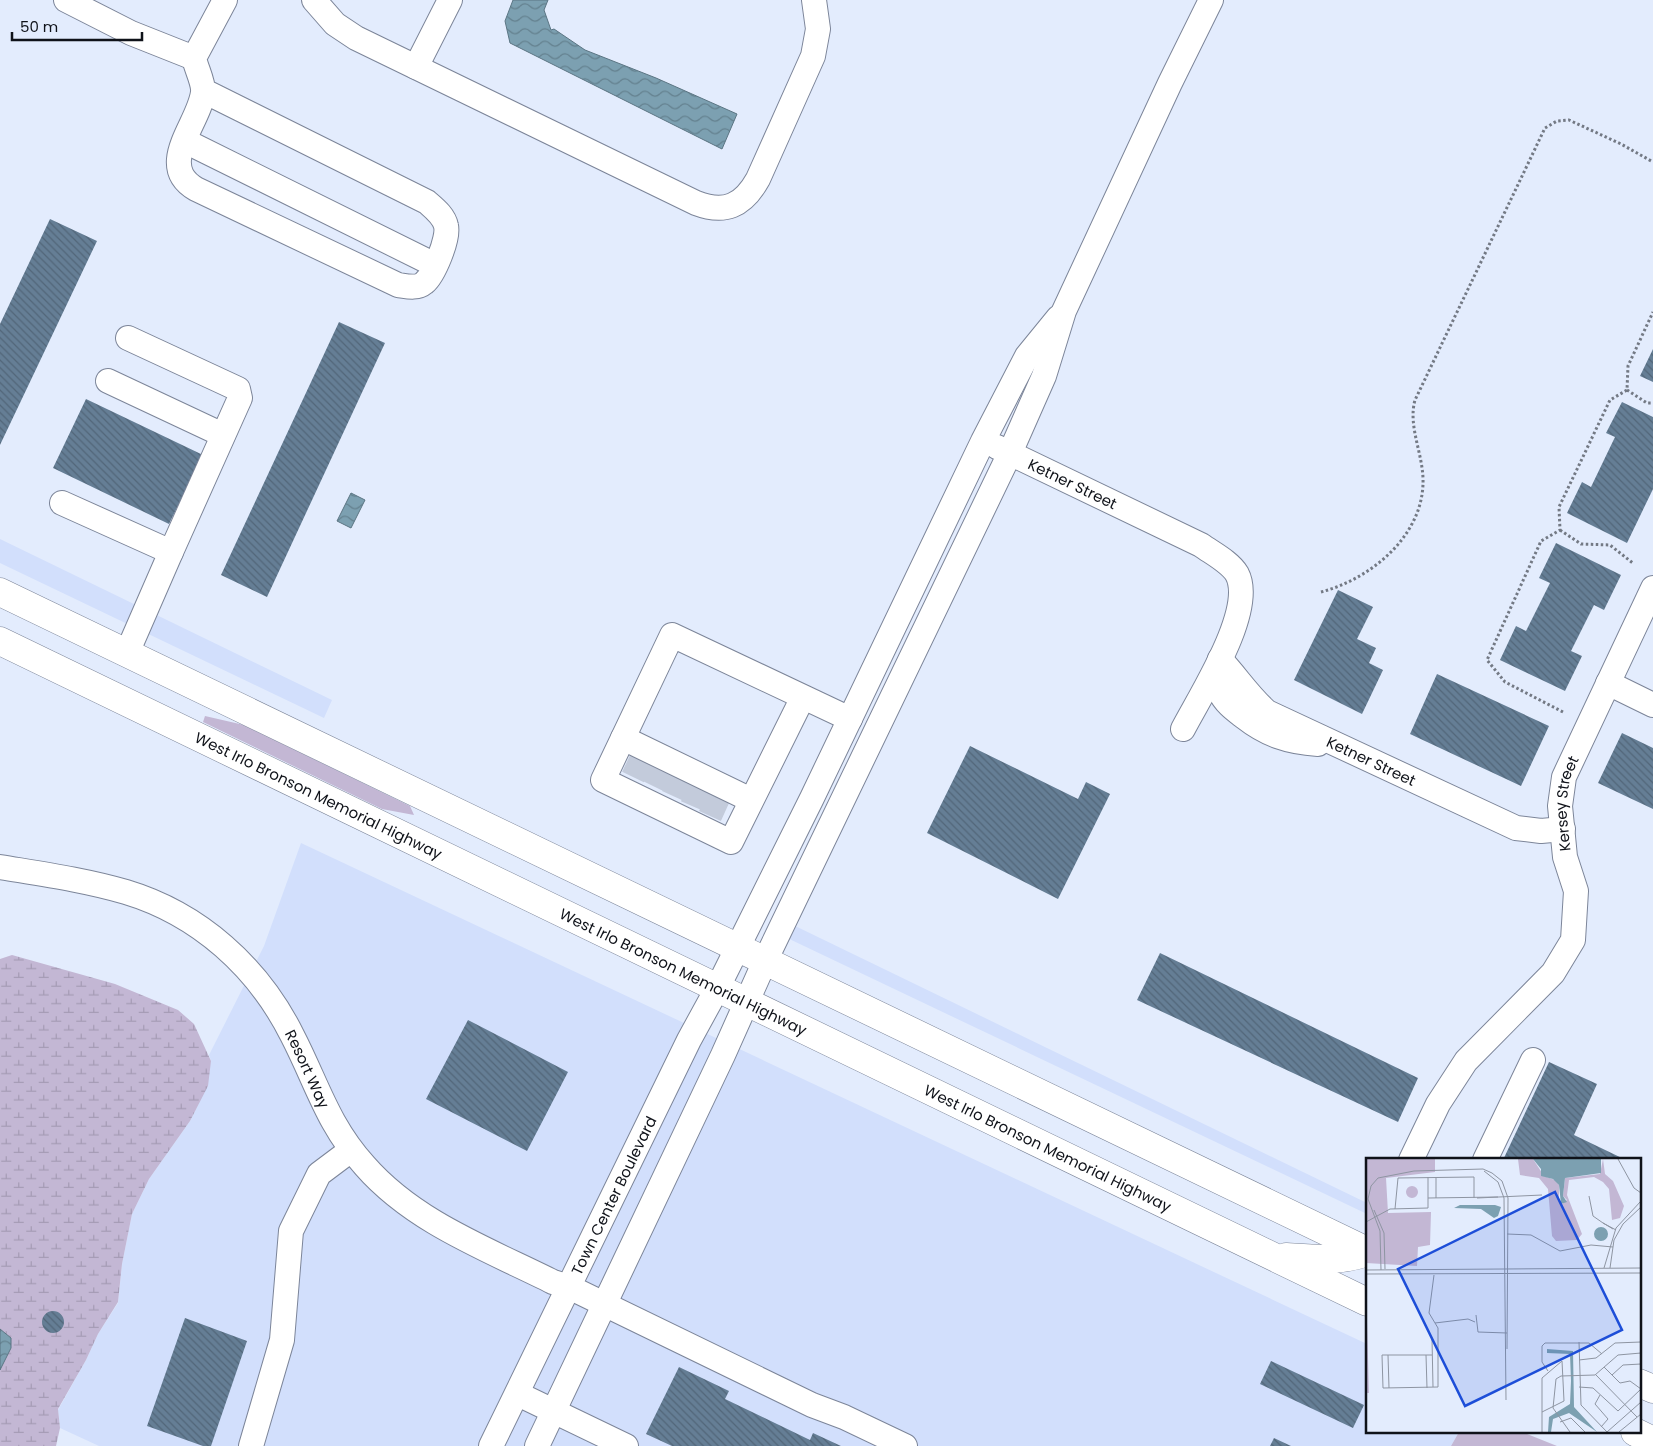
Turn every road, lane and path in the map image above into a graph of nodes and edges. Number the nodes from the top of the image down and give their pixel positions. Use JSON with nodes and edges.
{"nodes":[{"id":1,"x":66,"y":0,"type":"edge"},
{"id":2,"x":225,"y":0,"type":"edge"},
{"id":3,"x":314,"y":0,"type":"edge"},
{"id":4,"x":450,"y":0,"type":"edge"},
{"id":5,"x":814,"y":0,"type":"edge"},
{"id":6,"x":1211,"y":0,"type":"edge"},
{"id":7,"x":194,"y":58,"type":"junction"},
{"id":8,"x":416,"y":68,"type":"junction"},
{"id":9,"x":204,"y":91,"type":"junction"},
{"id":10,"x":185,"y":141,"type":"junction"},
{"id":11,"x":1653,"y":162,"type":"edge"},
{"id":12,"x":435,"y":265,"type":"junction"},
{"id":13,"x":1064,"y":311,"type":"junction"},
{"id":14,"x":1653,"y":312,"type":"edge"},
{"id":15,"x":128,"y":338,"type":"dead end"},
{"id":16,"x":108,"y":381,"type":"dead end"},
{"id":17,"x":1627,"y":390,"type":"junction"},
{"id":18,"x":1653,"y":403,"type":"edge"},
{"id":19,"x":223,"y":435,"type":"junction"},
{"id":20,"x":983,"y":440,"type":"junction"},
{"id":21,"x":1010,"y":453,"type":"junction"},
{"id":22,"x":62,"y":503,"type":"dead end"},
{"id":23,"x":1560,"y":530,"type":"junction"},
{"id":24,"x":171,"y":552,"type":"junction"},
{"id":25,"x":1634,"y":564,"type":"dead end"},
{"id":26,"x":1653,"y":588,"type":"edge"},
{"id":27,"x":0,"y":592,"type":"edge"},
{"id":28,"x":1321,"y":592,"type":"dead end"},
{"id":29,"x":0,"y":641,"type":"edge"},
{"id":30,"x":128,"y":653,"type":"junction"},
{"id":31,"x":879,"y":657,"type":"junction"},
{"id":32,"x":1220,"y":659,"type":"junction"},
{"id":33,"x":905,"y":670,"type":"junction"},
{"id":34,"x":1608,"y":683,"type":"junction"},
{"id":35,"x":803,"y":697,"type":"junction"},
{"id":36,"x":1653,"y":705,"type":"edge"},
{"id":37,"x":1563,"y":712,"type":"dead end"},
{"id":38,"x":850,"y":719,"type":"junction"},
{"id":39,"x":1183,"y":729,"type":"dead end"},
{"id":40,"x":623,"y":738,"type":"junction"},
{"id":41,"x":676,"y":788,"type":"junction"},
{"id":42,"x":812,"y":798,"type":"junction"},
{"id":43,"x":751,"y":800,"type":"junction"},
{"id":44,"x":837,"y":811,"type":"junction"},
{"id":45,"x":1563,"y":829,"type":"junction"},
{"id":46,"x":0,"y":867,"type":"edge"},
{"id":47,"x":738,"y":947,"type":"junction"},
{"id":48,"x":765,"y":961,"type":"junction"},
{"id":49,"x":718,"y":987,"type":"junction"},
{"id":50,"x":746,"y":1001,"type":"junction"},
{"id":51,"x":1533,"y":1060,"type":"dead end"},
{"id":52,"x":351,"y":1150,"type":"junction"},
{"id":53,"x":1413,"y":1158,"type":"edge"},
{"id":54,"x":1485,"y":1158,"type":"edge"},
{"id":55,"x":613,"y":1196,"type":"junction"},
{"id":56,"x":646,"y":1213,"type":"junction"},
{"id":57,"x":1366,"y":1252,"type":"edge"},
{"id":58,"x":1366,"y":1252,"type":"edge"},
{"id":59,"x":1272,"y":1256,"type":"junction"},
{"id":60,"x":570,"y":1287,"type":"junction"},
{"id":61,"x":1366,"y":1302,"type":"edge"},
{"id":62,"x":603,"y":1303,"type":"junction"},
{"id":63,"x":1640,"y":1383,"type":"edge"},
{"id":64,"x":1653,"y":1389,"type":"edge"},
{"id":65,"x":518,"y":1394,"type":"junction"},
{"id":66,"x":552,"y":1411,"type":"junction"},
{"id":67,"x":1639,"y":1434,"type":"edge"},
{"id":68,"x":1653,"y":1441,"type":"edge"},
{"id":69,"x":251,"y":1446,"type":"edge"},
{"id":70,"x":491,"y":1446,"type":"edge"},
{"id":71,"x":537,"y":1446,"type":"edge"},
{"id":72,"x":626,"y":1446,"type":"edge"},
{"id":73,"x":905,"y":1446,"type":"edge"}],
"edges":[{"from":1,"to":7,"type":"street"},
{"from":2,"to":7,"type":"street"},
{"from":3,"to":8,"type":"street"},
{"from":4,"to":8,"type":"street"},
{"from":5,"to":8,"type":"street"},
{"from":6,"to":13,"type":"street"},
{"from":7,"to":9,"type":"street"},
{"from":9,"to":10,"type":"street"},
{"from":9,"to":12,"type":"street"},
{"from":10,"to":12,"type":"street"},
{"from":10,"to":12,"type":"street"},
{"from":11,"to":28,"type":"path"},
{"from":13,"to":20,"type":"street","name":"Town Center Boulevard"},
{"from":13,"to":21,"type":"street"},
{"from":14,"to":17,"type":"path"},
{"from":15,"to":19,"type":"street"},
{"from":16,"to":19,"type":"street"},
{"from":17,"to":18,"type":"path"},
{"from":17,"to":23,"type":"path"},
{"from":19,"to":24,"type":"street"},
{"from":20,"to":21,"type":"street","name":"Ketner Street"},
{"from":20,"to":31,"type":"street","name":"Town Center Boulevard"},
{"from":21,"to":32,"type":"street","name":"Ketner Street"},
{"from":21,"to":33,"type":"street"},
{"from":22,"to":24,"type":"street"},
{"from":23,"to":25,"type":"path"},
{"from":23,"to":37,"type":"path"},
{"from":24,"to":30,"type":"street"},
{"from":26,"to":34,"type":"street","name":"Kersey Street"},
{"from":27,"to":30,"type":"highway"},
{"from":29,"to":49,"type":"highway","name":"West Irlo Bronson Memorial Highway"},
{"from":30,"to":47,"type":"highway"},
{"from":31,"to":33,"type":"street"},
{"from":31,"to":38,"type":"street","name":"Town Center Boulevard"},
{"from":32,"to":39,"type":"street","name":"Ketner Street"},
{"from":32,"to":45,"type":"street","name":"Ketner Street"},
{"from":33,"to":44,"type":"street"},
{"from":34,"to":36,"type":"street"},
{"from":34,"to":45,"type":"street","name":"Kersey Street"},
{"from":35,"to":38,"type":"street"},
{"from":35,"to":40,"type":"street"},
{"from":35,"to":43,"type":"street"},
{"from":38,"to":42,"type":"street","name":"Town Center Boulevard"},
{"from":40,"to":41,"type":"street"},
{"from":40,"to":41,"type":"street"},
{"from":41,"to":43,"type":"street"},
{"from":41,"to":43,"type":"street"},
{"from":42,"to":44,"type":"street"},
{"from":42,"to":47,"type":"street","name":"Town Center Boulevard"},
{"from":44,"to":48,"type":"street"},
{"from":45,"to":53,"type":"street","name":"Kersey Street"},
{"from":46,"to":52,"type":"street","name":"Resort Way"},
{"from":47,"to":48,"type":"highway"},
{"from":47,"to":49,"type":"street","name":"Town Center Boulevard"},
{"from":48,"to":50,"type":"street"},
{"from":48,"to":57,"type":"highway"},
{"from":49,"to":50,"type":"highway","name":"West Irlo Bronson Memorial Highway"},
{"from":49,"to":55,"type":"street","name":"Town Center Boulevard"},
{"from":50,"to":56,"type":"street"},
{"from":50,"to":59,"type":"highway","name":"West Irlo Bronson Memorial Highway"},
{"from":51,"to":54,"type":"street"},
{"from":52,"to":60,"type":"street","name":"Resort Way"},
{"from":52,"to":69,"type":"street"},
{"from":55,"to":56,"type":"street"},
{"from":55,"to":60,"type":"street","name":"Town Center Boulevard"},
{"from":56,"to":62,"type":"street"},
{"from":58,"to":59,"type":"highway"},
{"from":59,"to":61,"type":"highway","name":"West Irlo Bronson Memorial Highway"},
{"from":60,"to":62,"type":"street","name":"Resort Way"},
{"from":60,"to":65,"type":"street","name":"Town Center Boulevard"},
{"from":62,"to":66,"type":"street"},
{"from":62,"to":73,"type":"street","name":"Resort Way"},
{"from":63,"to":64,"type":"highway"},
{"from":65,"to":66,"type":"street"},
{"from":65,"to":70,"type":"street","name":"Town Center Boulevard"},
{"from":66,"to":71,"type":"street"},
{"from":66,"to":72,"type":"street"},
{"from":67,"to":68,"type":"highway"}]}
